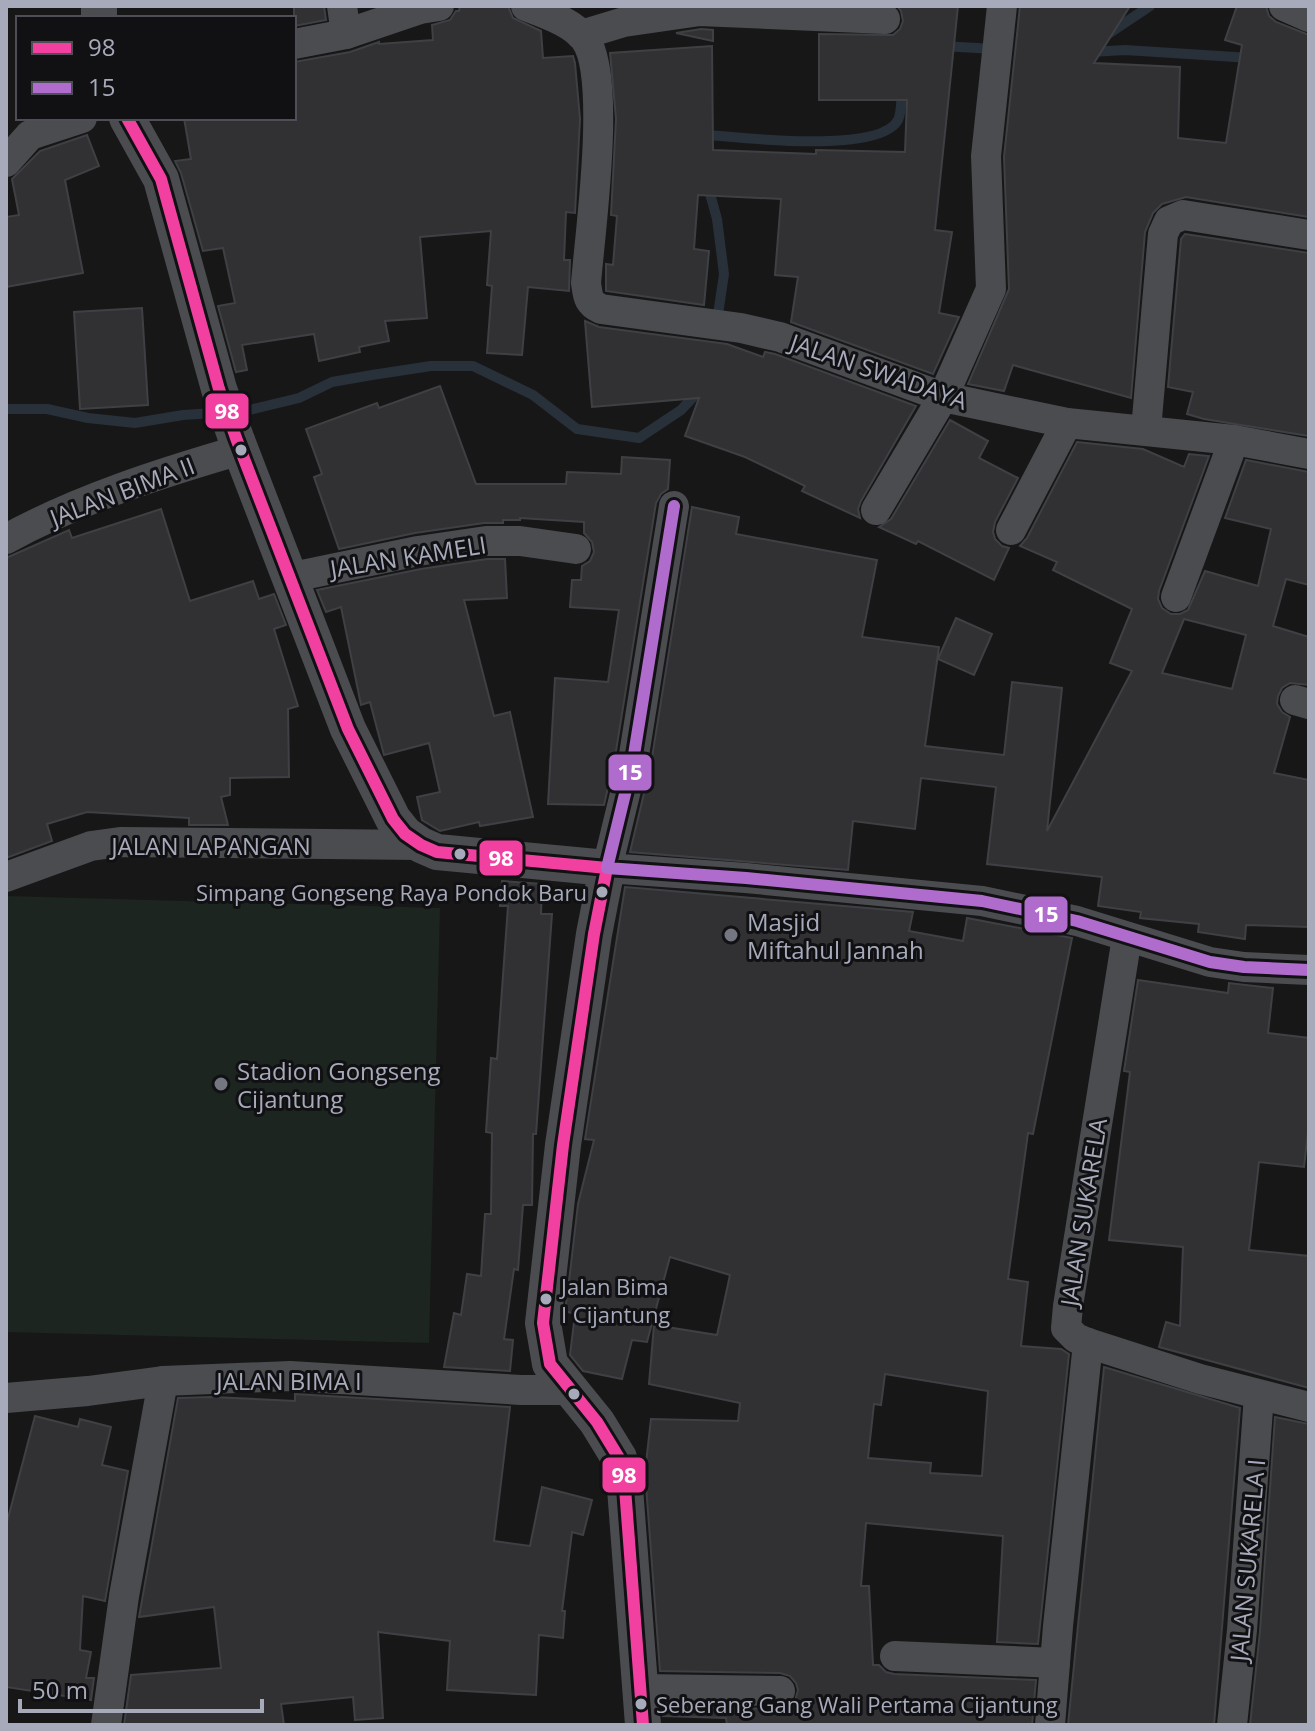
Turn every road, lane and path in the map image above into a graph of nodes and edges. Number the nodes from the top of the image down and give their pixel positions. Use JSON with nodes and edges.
{"nodes":[{"id":1,"x":439,"y":6,"type":"edge"},
{"id":2,"x":526,"y":6,"type":"edge"},
{"id":3,"x":1284,"y":6,"type":"edge"},
{"id":4,"x":1002,"y":9,"type":"edge"},
{"id":5,"x":1309,"y":17,"type":"edge"},
{"id":6,"x":885,"y":19,"type":"dead end"},
{"id":7,"x":344,"y":20,"type":"edge"},
{"id":8,"x":581,"y":35,"type":"junction"},
{"id":9,"x":296,"y":43,"type":"edge"},
{"id":10,"x":76,"y":120,"type":"edge"},
{"id":11,"x":128,"y":120,"type":"edge"},
{"id":12,"x":6,"y":162,"type":"edge"},
{"id":13,"x":1309,"y":235,"type":"edge"},
{"id":14,"x":943,"y":397,"type":"junction"},
{"id":15,"x":1067,"y":423,"type":"junction"},
{"id":16,"x":1146,"y":430,"type":"junction"},
{"id":17,"x":1234,"y":440,"type":"junction"},
{"id":18,"x":238,"y":444,"type":"junction"},
{"id":19,"x":1309,"y":454,"type":"edge"},
{"id":20,"x":674,"y":506,"type":"dead end"},
{"id":21,"x":876,"y":510,"type":"dead end"},
{"id":22,"x":1011,"y":530,"type":"dead end"},
{"id":23,"x":6,"y":539,"type":"edge"},
{"id":24,"x":576,"y":549,"type":"dead end"},
{"id":25,"x":288,"y":578,"type":"junction"},
{"id":26,"x":1176,"y":597,"type":"dead end"},
{"id":27,"x":421,"y":845,"type":"junction"},
{"id":28,"x":607,"y":868,"type":"junction"},
{"id":29,"x":6,"y":877,"type":"edge"},
{"id":30,"x":1127,"y":937,"type":"junction"},
{"id":31,"x":1309,"y":970,"type":"edge"},
{"id":32,"x":1088,"y":1343,"type":"junction"},
{"id":33,"x":163,"y":1381,"type":"junction"},
{"id":34,"x":572,"y":1390,"type":"junction"},
{"id":35,"x":1259,"y":1395,"type":"junction"},
{"id":36,"x":6,"y":1398,"type":"edge"},
{"id":37,"x":1309,"y":1407,"type":"edge"},
{"id":38,"x":895,"y":1656,"type":"dead end"},
{"id":39,"x":1055,"y":1663,"type":"junction"},
{"id":40,"x":640,"y":1689,"type":"junction"},
{"id":41,"x":780,"y":1691,"type":"dead end"},
{"id":42,"x":106,"y":1725,"type":"edge"},
{"id":43,"x":643,"y":1725,"type":"edge"},
{"id":44,"x":1050,"y":1725,"type":"edge"},
{"id":45,"x":1232,"y":1725,"type":"edge"}],
"edges":[{"from":1,"to":7,"type":"street"},
{"from":2,"to":8,"type":"street"},
{"from":3,"to":5,"type":"street"},
{"from":4,"to":14,"type":"street"},
{"from":6,"to":8,"type":"street"},
{"from":7,"to":9,"type":"street"},
{"from":8,"to":14,"type":"street","name":"JALAN SWADAYA"},
{"from":10,"to":12,"type":"street"},
{"from":11,"to":18,"type":"street"},
{"from":13,"to":16,"type":"street"},
{"from":14,"to":15,"type":"street","name":"JALAN SWADAYA"},
{"from":14,"to":21,"type":"street"},
{"from":15,"to":16,"type":"street","name":"JALAN SWADAYA"},
{"from":15,"to":22,"type":"street"},
{"from":16,"to":17,"type":"street","name":"JALAN SWADAYA"},
{"from":17,"to":19,"type":"street","name":"JALAN SWADAYA"},
{"from":17,"to":26,"type":"street"},
{"from":18,"to":23,"type":"street","name":"JALAN BIMA II"},
{"from":18,"to":25,"type":"street"},
{"from":20,"to":28,"type":"street"},
{"from":24,"to":25,"type":"street","name":"JALAN KAMELI"},
{"from":25,"to":27,"type":"street"},
{"from":27,"to":28,"type":"street"},
{"from":27,"to":29,"type":"street","name":"JALAN LAPANGAN"},
{"from":28,"to":30,"type":"street"},
{"from":28,"to":34,"type":"street"},
{"from":30,"to":31,"type":"street"},
{"from":30,"to":32,"type":"street","name":"JALAN SUKARELA"},
{"from":32,"to":35,"type":"street","name":"JALAN SUKARELA"},
{"from":32,"to":39,"type":"street"},
{"from":33,"to":34,"type":"street","name":"JALAN BIMA I"},
{"from":33,"to":36,"type":"street","name":"JALAN BIMA I"},
{"from":33,"to":42,"type":"street"},
{"from":34,"to":40,"type":"street"},
{"from":35,"to":37,"type":"street","name":"JALAN SUKARELA"},
{"from":35,"to":45,"type":"street","name":"JALAN SUKARELA I"},
{"from":38,"to":39,"type":"street"},
{"from":39,"to":44,"type":"street"},
{"from":40,"to":41,"type":"street"},
{"from":40,"to":43,"type":"street"}]}
